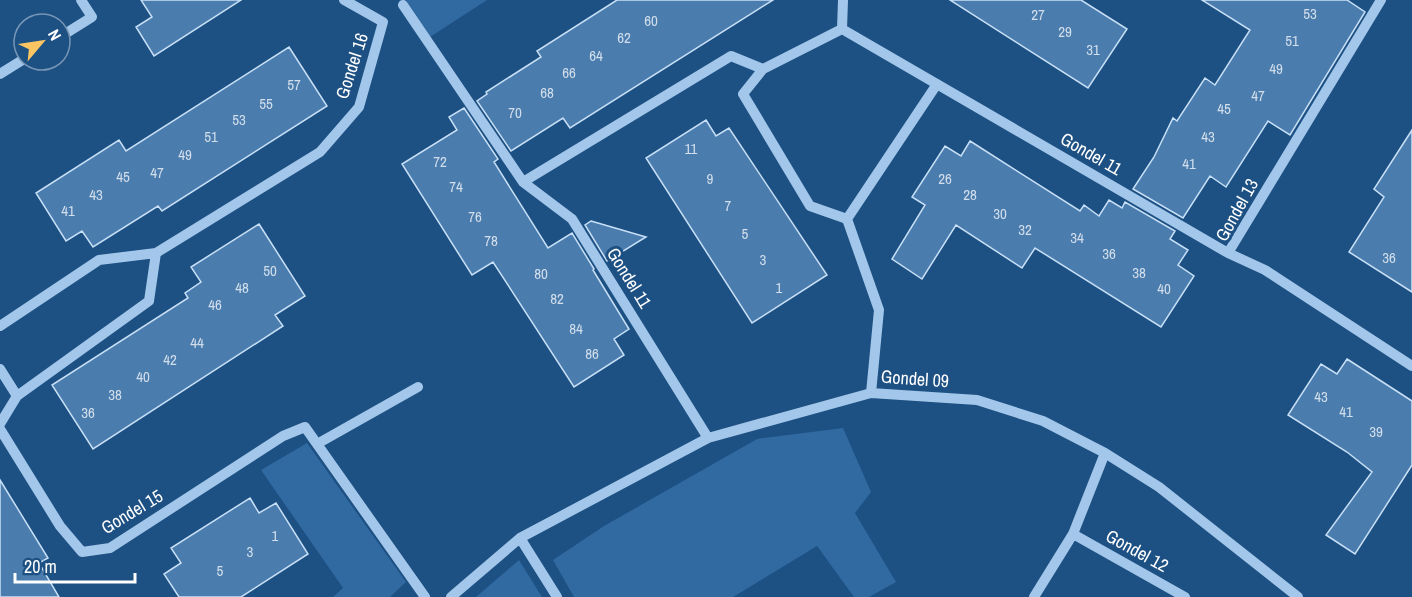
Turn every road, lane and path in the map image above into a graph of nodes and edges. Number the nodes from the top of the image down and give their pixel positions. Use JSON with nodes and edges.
{"nodes":[{"id":1,"x":81,"y":0,"type":"edge"},
{"id":2,"x":344,"y":0,"type":"edge"},
{"id":3,"x":843,"y":0,"type":"edge"},
{"id":4,"x":1381,"y":0,"type":"edge"},
{"id":5,"x":403,"y":5,"type":"dead end"},
{"id":6,"x":842,"y":29,"type":"junction"},
{"id":7,"x":72,"y":30,"type":"edge"},
{"id":8,"x":763,"y":69,"type":"junction"},
{"id":9,"x":937,"y":84,"type":"junction"},
{"id":10,"x":523,"y":182,"type":"junction"},
{"id":11,"x":847,"y":219,"type":"junction"},
{"id":12,"x":156,"y":253,"type":"junction"},
{"id":13,"x":1228,"y":253,"type":"junction"},
{"id":14,"x":0,"y":326,"type":"edge"},
{"id":15,"x":1412,"y":366,"type":"edge"},
{"id":16,"x":0,"y":369,"type":"edge"},
{"id":17,"x":418,"y":387,"type":"dead end"},
{"id":18,"x":871,"y":393,"type":"junction"},
{"id":19,"x":17,"y":396,"type":"junction"},
{"id":20,"x":0,"y":424,"type":"edge"},
{"id":21,"x":0,"y":429,"type":"edge"},
{"id":22,"x":708,"y":438,"type":"junction"},
{"id":23,"x":317,"y":444,"type":"junction"},
{"id":24,"x":1106,"y":453,"type":"junction"},
{"id":25,"x":1073,"y":534,"type":"junction"},
{"id":26,"x":520,"y":538,"type":"junction"},
{"id":27,"x":425,"y":597,"type":"edge"},
{"id":28,"x":451,"y":597,"type":"edge"},
{"id":29,"x":557,"y":597,"type":"edge"},
{"id":30,"x":1034,"y":597,"type":"edge"},
{"id":31,"x":1185,"y":597,"type":"edge"},
{"id":32,"x":1298,"y":597,"type":"edge"}],
"edges":[{"from":1,"to":7,"type":"street"},
{"from":2,"to":12,"type":"street","name":"Gondel 16"},
{"from":3,"to":6,"type":"street"},
{"from":4,"to":13,"type":"street","name":"Gondel 13"},
{"from":5,"to":10,"type":"street","name":"Gondel 11"},
{"from":6,"to":8,"type":"street"},
{"from":6,"to":9,"type":"street","name":"Gondel 11"},
{"from":8,"to":10,"type":"street"},
{"from":8,"to":11,"type":"street"},
{"from":9,"to":11,"type":"street"},
{"from":9,"to":13,"type":"street","name":"Gondel 11"},
{"from":10,"to":22,"type":"street","name":"Gondel 11"},
{"from":11,"to":18,"type":"street"},
{"from":12,"to":14,"type":"street"},
{"from":12,"to":19,"type":"street"},
{"from":13,"to":15,"type":"street","name":"Gondel 13"},
{"from":16,"to":19,"type":"street"},
{"from":17,"to":23,"type":"street"},
{"from":18,"to":22,"type":"street","name":"Gondel 09"},
{"from":18,"to":24,"type":"street","name":"Gondel 09"},
{"from":19,"to":20,"type":"street"},
{"from":21,"to":23,"type":"street","name":"Gondel 15"},
{"from":22,"to":26,"type":"street","name":"Gondel 09"},
{"from":23,"to":27,"type":"street","name":"Gondel 15"},
{"from":24,"to":25,"type":"street"},
{"from":24,"to":32,"type":"street","name":"Gondel 09"},
{"from":25,"to":30,"type":"street"},
{"from":25,"to":31,"type":"street","name":"Gondel 12"},
{"from":26,"to":28,"type":"street","name":"Gondel 09"},
{"from":26,"to":29,"type":"street"}]}
